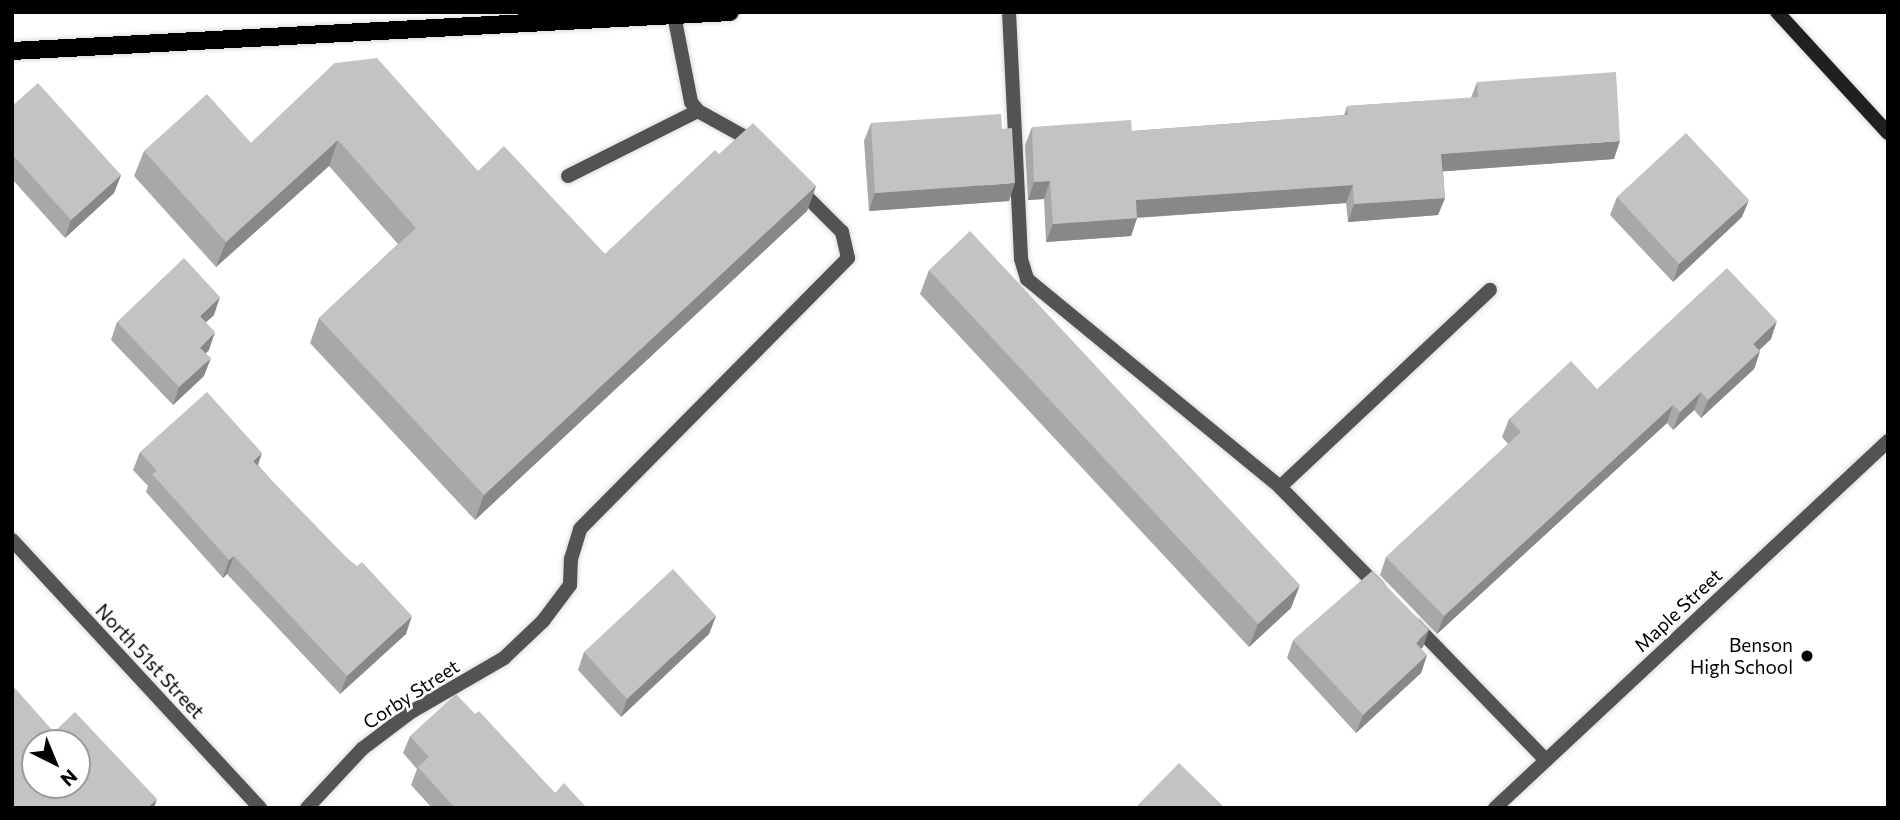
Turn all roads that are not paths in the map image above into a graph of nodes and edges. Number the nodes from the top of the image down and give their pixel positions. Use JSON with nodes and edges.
{"nodes":[{"id":1,"x":730,"y":12,"type":"edge"},
{"id":2,"x":1009,"y":12,"type":"edge"},
{"id":3,"x":1777,"y":12,"type":"edge"},
{"id":4,"x":674,"y":15,"type":"junction"},
{"id":5,"x":12,"y":51,"type":"edge"},
{"id":6,"x":698,"y":111,"type":"junction"},
{"id":7,"x":1888,"y":134,"type":"edge"},
{"id":8,"x":766,"y":156,"type":"edge"},
{"id":9,"x":785,"y":175,"type":"edge"},
{"id":10,"x":568,"y":176,"type":"dead end"},
{"id":11,"x":1490,"y":290,"type":"dead end"},
{"id":12,"x":1888,"y":441,"type":"edge"},
{"id":13,"x":1280,"y":487,"type":"junction"},
{"id":14,"x":12,"y":540,"type":"edge"},
{"id":15,"x":1385,"y":594,"type":"edge"},
{"id":16,"x":1404,"y":614,"type":"edge"},
{"id":17,"x":1546,"y":760,"type":"junction"},
{"id":18,"x":260,"y":808,"type":"edge"},
{"id":19,"x":307,"y":808,"type":"edge"},
{"id":20,"x":1495,"y":808,"type":"edge"}],
"edges":[{"from":1,"to":4,"type":"main road"},
{"from":2,"to":13,"type":"street"},
{"from":3,"to":7,"type":"main road"},
{"from":4,"to":5,"type":"main road"},
{"from":4,"to":6,"type":"street"},
{"from":6,"to":8,"type":"street"},
{"from":6,"to":10,"type":"street"},
{"from":9,"to":19,"type":"street","name":"Corby Street"},
{"from":11,"to":13,"type":"street"},
{"from":12,"to":17,"type":"street","name":"Maple Street"},
{"from":13,"to":15,"type":"street"},
{"from":14,"to":18,"type":"street","name":"North 51st Street"},
{"from":16,"to":17,"type":"street"},
{"from":17,"to":20,"type":"street","name":"Maple Street"}]}
